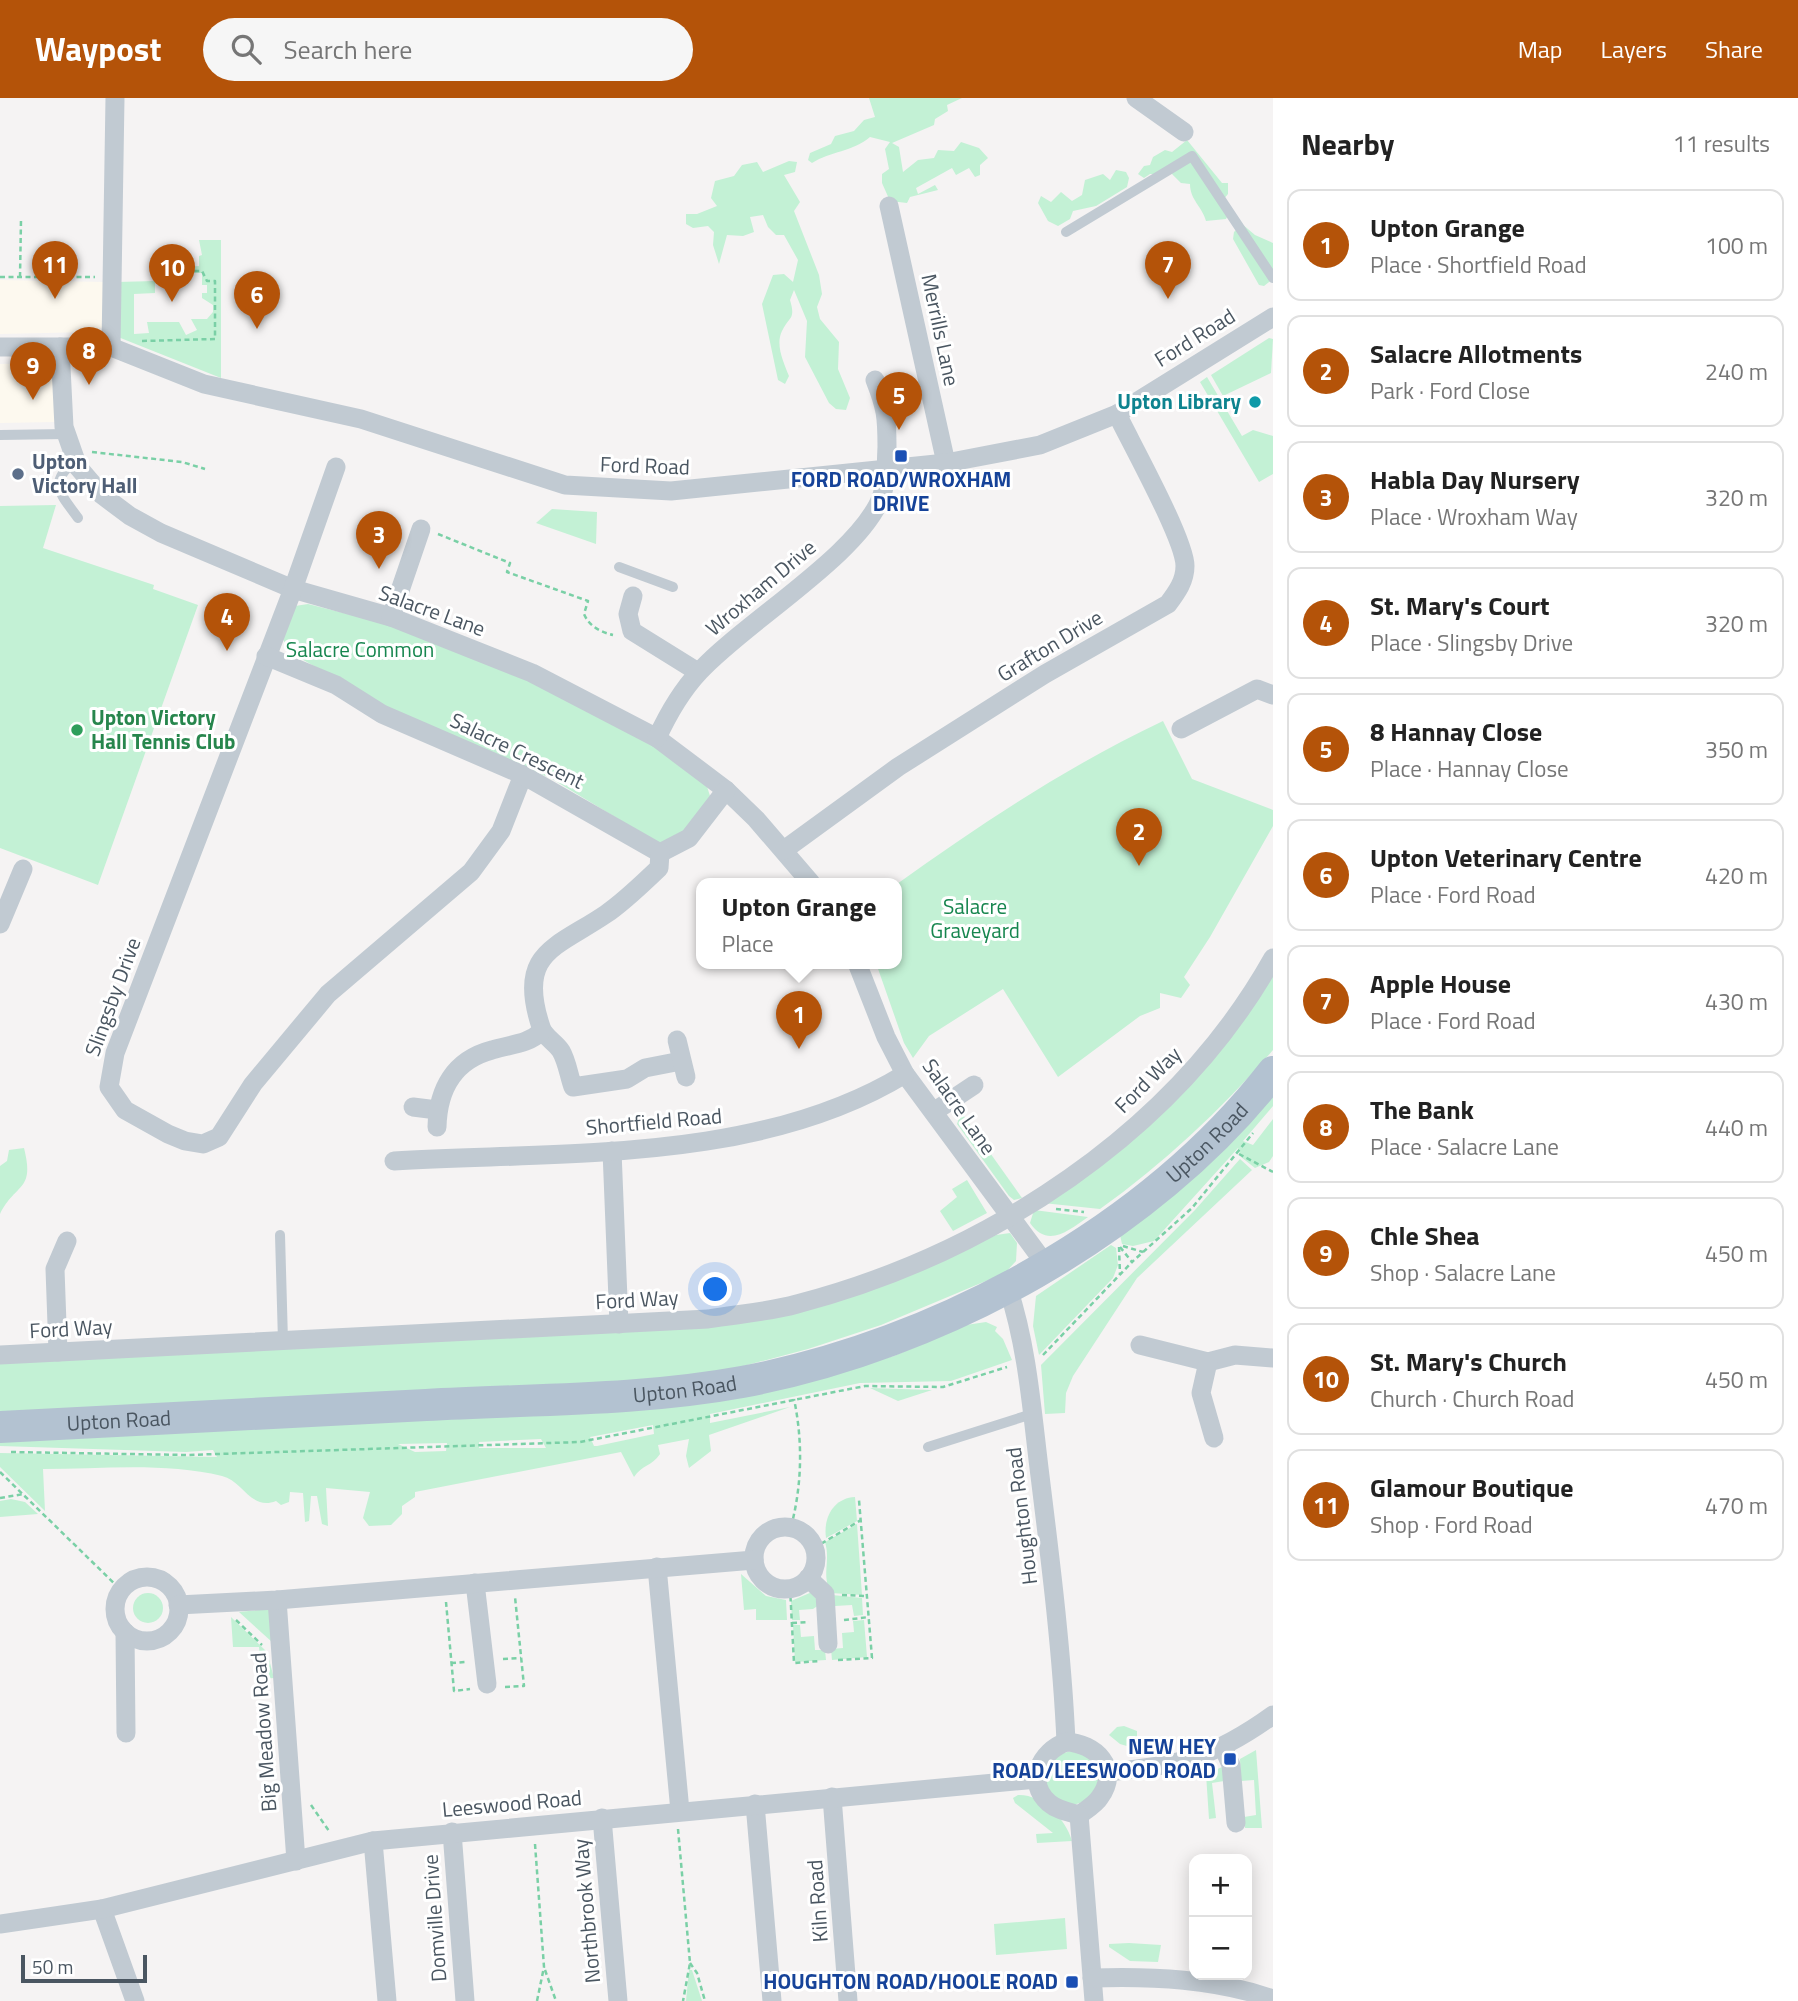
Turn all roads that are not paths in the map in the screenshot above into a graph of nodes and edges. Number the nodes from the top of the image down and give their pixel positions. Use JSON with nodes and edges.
{"nodes":[{"id":1,"x":115,"y":98,"type":"edge"},
{"id":2,"x":1136,"y":98,"type":"edge"},
{"id":3,"x":1184,"y":132,"type":"dead end"},
{"id":4,"x":889,"y":206,"type":"dead end"},
{"id":5,"x":1066,"y":232,"type":"dead end"},
{"id":6,"x":1273,"y":278,"type":"edge"},
{"id":7,"x":1273,"y":317,"type":"edge"},
{"id":8,"x":60,"y":347,"type":"junction"},
{"id":9,"x":111,"y":347,"type":"junction"},
{"id":10,"x":0,"y":348,"type":"edge"},
{"id":11,"x":875,"y":380,"type":"dead end"},
{"id":12,"x":1117,"y":414,"type":"junction"},
{"id":13,"x":0,"y":435,"type":"edge"},
{"id":14,"x":71,"y":448,"type":"junction"},
{"id":15,"x":946,"y":463,"type":"junction"},
{"id":16,"x":336,"y":467,"type":"dead end"},
{"id":17,"x":886,"y":471,"type":"junction"},
{"id":18,"x":78,"y":518,"type":"dead end"},
{"id":19,"x":421,"y":529,"type":"road end"},
{"id":20,"x":619,"y":567,"type":"dead end"},
{"id":21,"x":640,"y":575,"type":"junction"},
{"id":22,"x":673,"y":587,"type":"dead end"},
{"id":23,"x":293,"y":589,"type":"junction"},
{"id":24,"x":630,"y":605,"type":"joint"},
{"id":25,"x":391,"y":617,"type":"junction"},
{"id":26,"x":266,"y":656,"type":"junction"},
{"id":27,"x":698,"y":672,"type":"junction"},
{"id":28,"x":1273,"y":695,"type":"edge"},
{"id":29,"x":1181,"y":729,"type":"dead end"},
{"id":30,"x":657,"y":738,"type":"junction"},
{"id":31,"x":523,"y":775,"type":"junction"},
{"id":32,"x":726,"y":790,"type":"junction"},
{"id":33,"x":784,"y":850,"type":"junction"},
{"id":34,"x":660,"y":853,"type":"junction"},
{"id":35,"x":23,"y":869,"type":"dead end"},
{"id":36,"x":807,"y":878,"type":"edge"},
{"id":37,"x":0,"y":924,"type":"edge"},
{"id":38,"x":1273,"y":958,"type":"edge"},
{"id":39,"x":859,"y":969,"type":"edge"},
{"id":40,"x":542,"y":1031,"type":"junction"},
{"id":41,"x":677,"y":1040,"type":"dead end"},
{"id":42,"x":1273,"y":1072,"type":"edge"},
{"id":43,"x":905,"y":1074,"type":"junction"},
{"id":44,"x":974,"y":1085,"type":"dead end"},
{"id":45,"x":413,"y":1107,"type":"dead end"},
{"id":46,"x":935,"y":1111,"type":"junction"},
{"id":47,"x":612,"y":1151,"type":"junction"},
{"id":48,"x":394,"y":1161,"type":"dead end"},
{"id":49,"x":1008,"y":1218,"type":"junction"},
{"id":50,"x":280,"y":1235,"type":"dead end"},
{"id":51,"x":67,"y":1241,"type":"dead end"},
{"id":52,"x":1046,"y":1265,"type":"junction"},
{"id":53,"x":1008,"y":1288,"type":"junction"},
{"id":54,"x":619,"y":1324,"type":"junction"},
{"id":55,"x":283,"y":1341,"type":"junction"},
{"id":56,"x":1140,"y":1345,"type":"dead end"},
{"id":57,"x":58,"y":1352,"type":"junction"},
{"id":58,"x":0,"y":1355,"type":"edge"},
{"id":59,"x":1273,"y":1358,"type":"edge"},
{"id":60,"x":1208,"y":1362,"type":"junction"},
{"id":61,"x":1032,"y":1414,"type":"junction"},
{"id":62,"x":0,"y":1427,"type":"edge"},
{"id":63,"x":1214,"y":1438,"type":"dead end"},
{"id":64,"x":928,"y":1447,"type":"dead end"},
{"id":65,"x":754,"y":1560,"type":"junction"},
{"id":66,"x":657,"y":1567,"type":"junction"},
{"id":67,"x":808,"y":1578,"type":"junction"},
{"id":68,"x":475,"y":1583,"type":"junction"},
{"id":69,"x":277,"y":1600,"type":"junction"},
{"id":70,"x":178,"y":1605,"type":"junction"},
{"id":71,"x":125,"y":1632,"type":"junction"},
{"id":72,"x":828,"y":1644,"type":"dead end"},
{"id":73,"x":487,"y":1684,"type":"dead end"},
{"id":74,"x":1273,"y":1715,"type":"edge"},
{"id":75,"x":126,"y":1733,"type":"dead end"},
{"id":76,"x":1066,"y":1742,"type":"junction"},
{"id":77,"x":1223,"y":1747,"type":"junction"},
{"id":78,"x":1108,"y":1772,"type":"junction"},
{"id":79,"x":1037,"y":1779,"type":"junction"},
{"id":80,"x":832,"y":1797,"type":"junction"},
{"id":81,"x":755,"y":1804,"type":"junction"},
{"id":82,"x":678,"y":1811,"type":"junction"},
{"id":83,"x":1079,"y":1815,"type":"junction"},
{"id":84,"x":602,"y":1818,"type":"junction"},
{"id":85,"x":1236,"y":1823,"type":"dead end"},
{"id":86,"x":452,"y":1832,"type":"junction"},
{"id":87,"x":373,"y":1841,"type":"junction"},
{"id":88,"x":296,"y":1861,"type":"junction"},
{"id":89,"x":102,"y":1909,"type":"junction"},
{"id":90,"x":0,"y":1924,"type":"edge"},
{"id":91,"x":1092,"y":1979,"type":"junction"},
{"id":92,"x":1273,"y":1999,"type":"edge"},
{"id":93,"x":135,"y":2001,"type":"edge"},
{"id":94,"x":387,"y":2001,"type":"edge"},
{"id":95,"x":465,"y":2001,"type":"edge"},
{"id":96,"x":618,"y":2001,"type":"edge"},
{"id":97,"x":772,"y":2001,"type":"edge"},
{"id":98,"x":848,"y":2001,"type":"edge"},
{"id":99,"x":1094,"y":2001,"type":"edge"}],
"edges":[{"from":1,"to":9,"type":"street"},
{"from":2,"to":3,"type":"street"},
{"from":4,"to":15,"type":"street","name":"Merrills Lane"},
{"from":5,"to":6,"type":"lane"},
{"from":7,"to":12,"type":"street","name":"Ford Road"},
{"from":8,"to":9,"type":"street","name":"Ford Road"},
{"from":8,"to":10,"type":"street","name":"Ford Road"},
{"from":8,"to":14,"type":"street"},
{"from":9,"to":17,"type":"street","name":"Ford Road"},
{"from":11,"to":17,"type":"street","name":"Wroxham Drive"},
{"from":12,"to":15,"type":"street","name":"Ford Road"},
{"from":12,"to":33,"type":"street","name":"Grafton Drive"},
{"from":13,"to":14,"type":"lane"},
{"from":14,"to":18,"type":"lane"},
{"from":14,"to":23,"type":"street","name":"Salacre Lane"},
{"from":15,"to":17,"type":"street","name":"Ford Road"},
{"from":16,"to":23,"type":"street","name":"Slingsby Drive"},
{"from":17,"to":27,"type":"street","name":"Wroxham Drive"},
{"from":19,"to":25,"type":"street"},
{"from":20,"to":21,"type":"lane"},
{"from":21,"to":22,"type":"lane"},
{"from":21,"to":24,"type":"lane"},
{"from":23,"to":25,"type":"street","name":"Salacre Lane"},
{"from":23,"to":26,"type":"street","name":"Slingsby Drive"},
{"from":24,"to":27,"type":"street"},
{"from":25,"to":30,"type":"street","name":"Salacre Lane"},
{"from":26,"to":31,"type":"street","name":"Salacre Crescent"},
{"from":26,"to":31,"type":"street","name":"Slingsby Drive"},
{"from":27,"to":30,"type":"street","name":"Wroxham Drive"},
{"from":28,"to":29,"type":"street"},
{"from":30,"to":32,"type":"street","name":"Salacre Lane"},
{"from":31,"to":34,"type":"street","name":"Salacre Crescent"},
{"from":32,"to":33,"type":"street","name":"Salacre Lane"},
{"from":32,"to":34,"type":"street"},
{"from":33,"to":36,"type":"street","name":"Salacre Lane"},
{"from":34,"to":40,"type":"street"},
{"from":35,"to":37,"type":"street"},
{"from":38,"to":49,"type":"street","name":"Ford Way"},
{"from":39,"to":43,"type":"street","name":"Salacre Lane"},
{"from":40,"to":41,"type":"street"},
{"from":40,"to":45,"type":"street"},
{"from":42,"to":52,"type":"main road","name":"Upton Road"},
{"from":43,"to":46,"type":"street","name":"Salacre Lane"},
{"from":43,"to":47,"type":"street","name":"Shortfield Road"},
{"from":44,"to":46,"type":"street"},
{"from":46,"to":49,"type":"street","name":"Salacre Lane"},
{"from":47,"to":48,"type":"street","name":"Shortfield Road"},
{"from":47,"to":54,"type":"street"},
{"from":49,"to":52,"type":"street","name":"Salacre Lane"},
{"from":49,"to":54,"type":"street","name":"Ford Way"},
{"from":50,"to":55,"type":"lane"},
{"from":51,"to":57,"type":"street"},
{"from":52,"to":53,"type":"main road","name":"Upton Road"},
{"from":53,"to":61,"type":"street","name":"Houghton Road"},
{"from":53,"to":62,"type":"main road","name":"Upton Road"},
{"from":54,"to":55,"type":"street","name":"Ford Way"},
{"from":55,"to":57,"type":"street","name":"Ford Way"},
{"from":56,"to":60,"type":"street"},
{"from":57,"to":58,"type":"street","name":"Ford Way"},
{"from":59,"to":60,"type":"street"},
{"from":60,"to":63,"type":"street"},
{"from":61,"to":64,"type":"lane"},
{"from":61,"to":76,"type":"street","name":"Houghton Road"},
{"from":65,"to":66,"type":"street"},
{"from":65,"to":67,"type":"street"},
{"from":65,"to":67,"type":"street"},
{"from":66,"to":68,"type":"street"},
{"from":66,"to":82,"type":"street"},
{"from":67,"to":72,"type":"street"},
{"from":68,"to":69,"type":"street"},
{"from":68,"to":73,"type":"street"},
{"from":69,"to":70,"type":"street"},
{"from":69,"to":88,"type":"street","name":"Big Meadow Road"},
{"from":70,"to":71,"type":"street"},
{"from":70,"to":71,"type":"street"},
{"from":71,"to":75,"type":"street"},
{"from":74,"to":77,"type":"street"},
{"from":76,"to":78,"type":"street"},
{"from":76,"to":79,"type":"street"},
{"from":77,"to":78,"type":"street"},
{"from":77,"to":85,"type":"street"},
{"from":78,"to":83,"type":"street"},
{"from":79,"to":80,"type":"street","name":"Leeswood Road"},
{"from":79,"to":83,"type":"street"},
{"from":80,"to":81,"type":"street","name":"Leeswood Road"},
{"from":80,"to":98,"type":"street","name":"Kiln Road"},
{"from":81,"to":82,"type":"street","name":"Leeswood Road"},
{"from":81,"to":97,"type":"street"},
{"from":82,"to":84,"type":"street","name":"Leeswood Road"},
{"from":83,"to":91,"type":"street"},
{"from":84,"to":86,"type":"street","name":"Leeswood Road"},
{"from":84,"to":96,"type":"street","name":"Northbrook Way"},
{"from":86,"to":87,"type":"street","name":"Leeswood Road"},
{"from":86,"to":95,"type":"street","name":"Domville Drive"},
{"from":87,"to":88,"type":"street","name":"Leeswood Road"},
{"from":87,"to":94,"type":"street"},
{"from":88,"to":89,"type":"street","name":"Leeswood Road"},
{"from":89,"to":90,"type":"street","name":"Leeswood Road"},
{"from":89,"to":93,"type":"street"},
{"from":91,"to":92,"type":"street"},
{"from":91,"to":99,"type":"street"}]}
